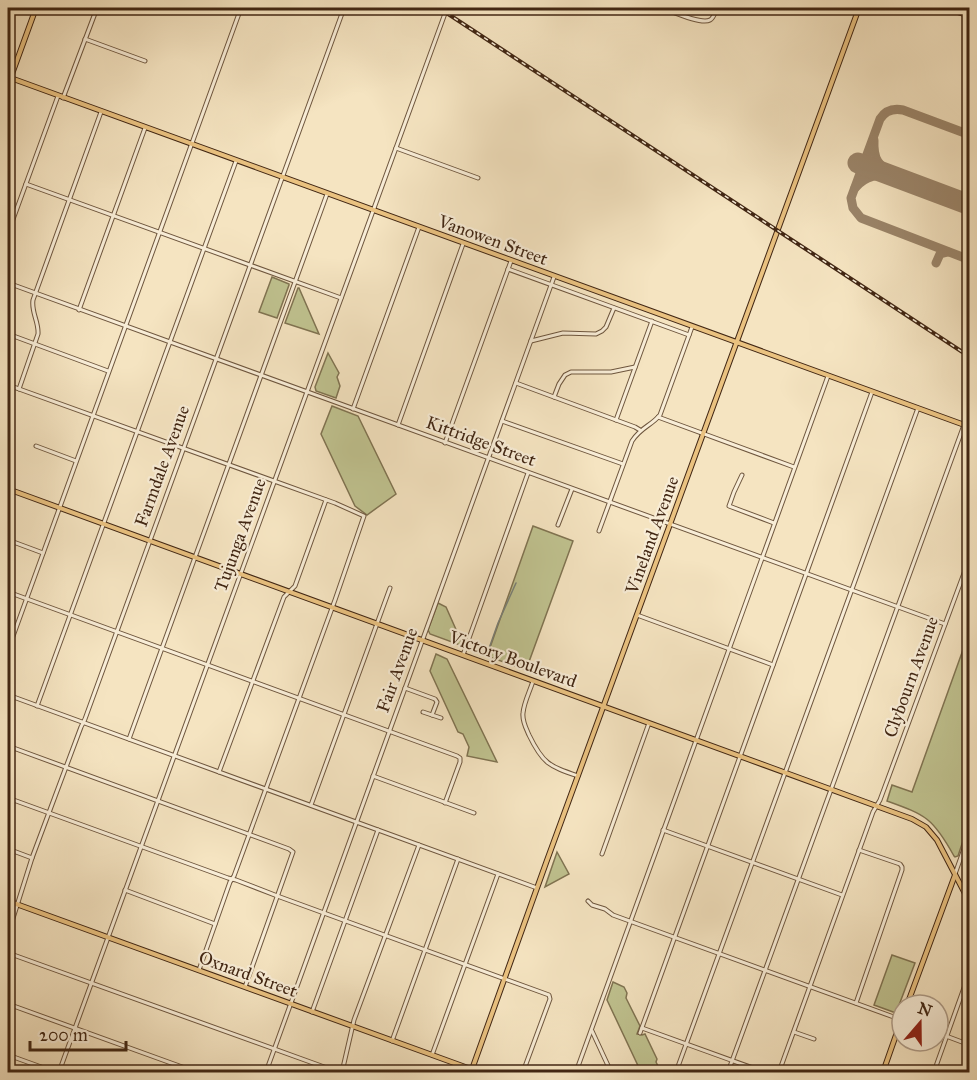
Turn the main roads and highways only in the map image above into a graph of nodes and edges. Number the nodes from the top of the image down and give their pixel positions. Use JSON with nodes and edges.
{"nodes":[{"id":1,"x":36,"y":8,"type":"edge"},
{"id":2,"x":859,"y":8,"type":"edge"},
{"id":3,"x":945,"y":8,"type":"edge"},
{"id":4,"x":969,"y":16,"type":"edge"},
{"id":5,"x":9,"y":78,"type":"edge"},
{"id":6,"x":8,"y":85,"type":"edge"},
{"id":7,"x":736,"y":343,"type":"junction"},
{"id":8,"x":969,"y":427,"type":"edge"},
{"id":9,"x":8,"y":489,"type":"edge"},
{"id":10,"x":604,"y":706,"type":"junction"},
{"id":11,"x":955,"y":874,"type":"junction"},
{"id":12,"x":958,"y":889,"type":"junction"},
{"id":13,"x":950,"y":890,"type":"junction"},
{"id":14,"x":8,"y":901,"type":"edge"},
{"id":15,"x":969,"y":903,"type":"edge"},
{"id":16,"x":911,"y":993,"type":"edge"},
{"id":17,"x":890,"y":1052,"type":"edge"},
{"id":18,"x":472,"y":1071,"type":"edge"},
{"id":19,"x":479,"y":1072,"type":"edge"},
{"id":20,"x":883,"y":1072,"type":"edge"}],
"edges":[{"from":1,"to":5,"type":"main road"},
{"from":2,"to":7,"type":"main road","name":"Vineland Avenue"},
{"from":3,"to":4,"type":"main road"},
{"from":5,"to":6,"type":"main road"},
{"from":5,"to":7,"type":"main road","name":"Vanowen Street"},
{"from":7,"to":8,"type":"main road","name":"Vanowen Street"},
{"from":7,"to":10,"type":"main road","name":"Vineland Avenue"},
{"from":9,"to":10,"type":"main road","name":"Victory Boulevard"},
{"from":10,"to":11,"type":"main road","name":"Victory Boulevard"},
{"from":10,"to":18,"type":"main road","name":"Vineland Avenue"},
{"from":11,"to":12,"type":"main road","name":"Victory Boulevard"},
{"from":11,"to":13,"type":"main road"},
{"from":12,"to":13,"type":"main road"},
{"from":12,"to":15,"type":"main road","name":"Victory Boulevard"},
{"from":13,"to":16,"type":"main road"},
{"from":14,"to":18,"type":"main road","name":"Oxnard Street"},
{"from":17,"to":20,"type":"main road"},
{"from":18,"to":19,"type":"main road","name":"Oxnard Street"}]}
